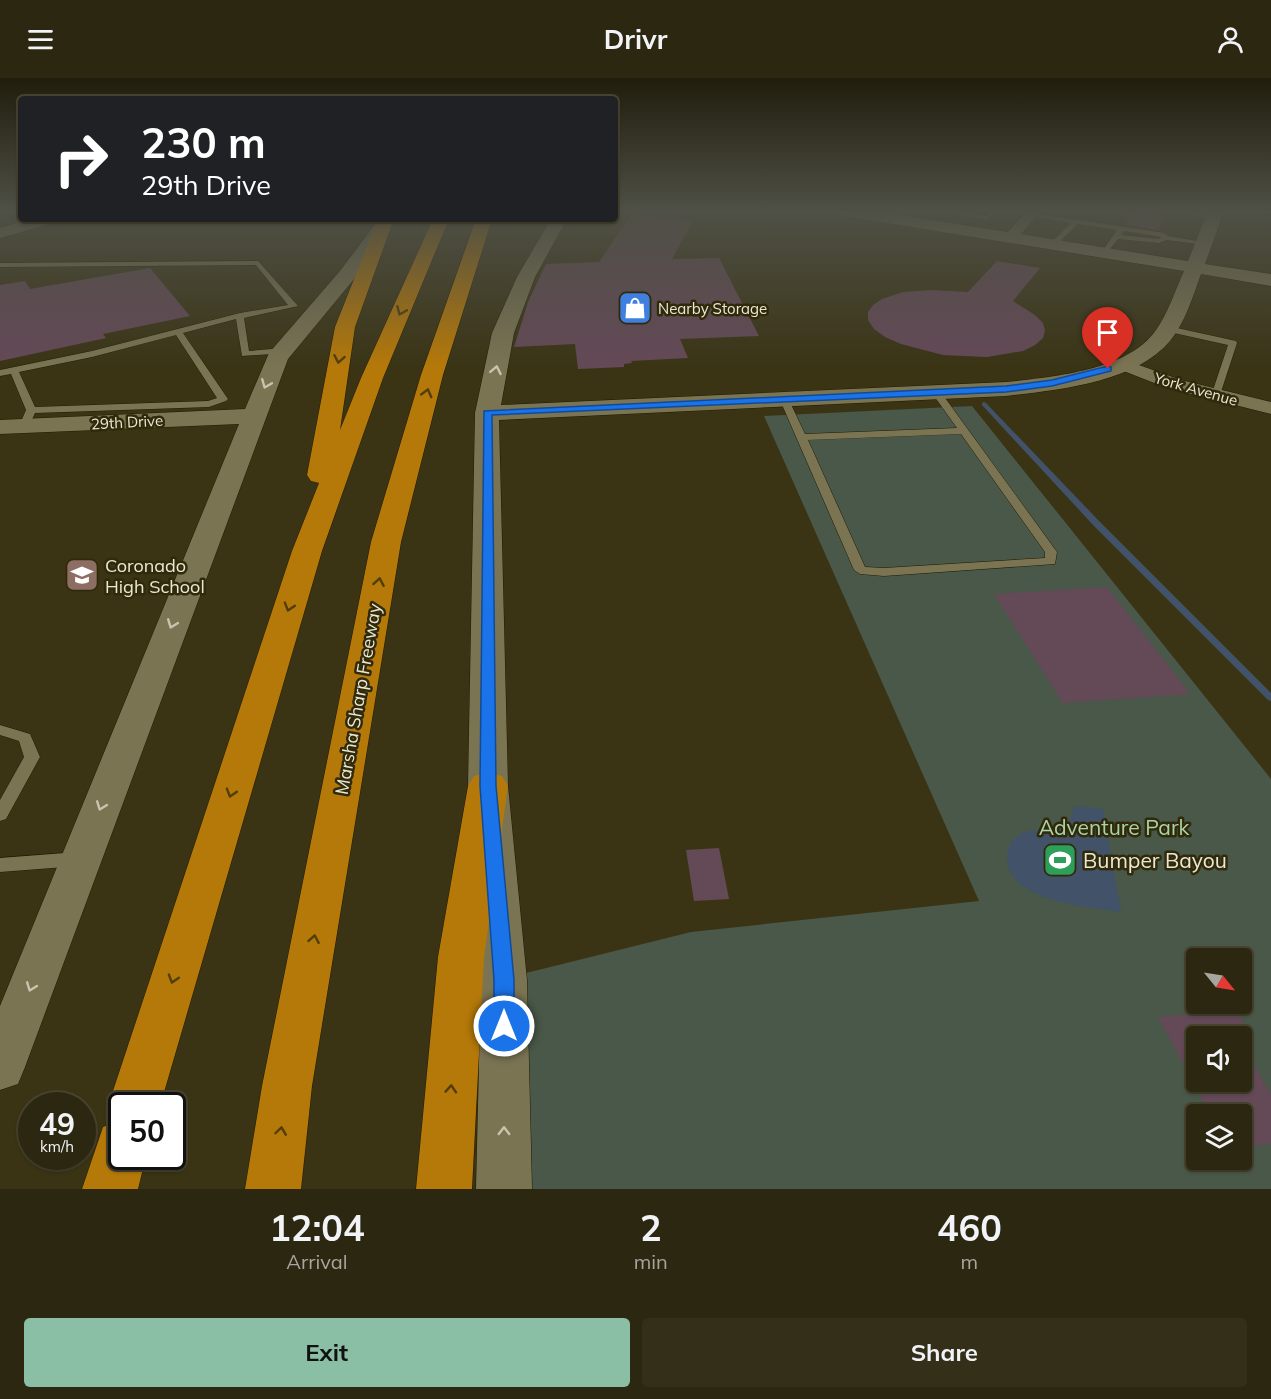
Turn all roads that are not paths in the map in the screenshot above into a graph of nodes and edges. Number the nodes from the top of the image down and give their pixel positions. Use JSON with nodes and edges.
{"nodes":[{"id":1,"x":356,"y":263,"type":"edge"},
{"id":2,"x":370,"y":263,"type":"edge"},
{"id":3,"x":422,"y":263,"type":"edge"},
{"id":4,"x":469,"y":263,"type":"edge"},
{"id":5,"x":534,"y":263,"type":"edge"},
{"id":6,"x":1165,"y":263,"type":"edge"},
{"id":7,"x":1198,"y":263,"type":"edge"},
{"id":8,"x":0,"y":265,"type":"edge"},
{"id":9,"x":1196,"y":268,"type":"junction"},
{"id":10,"x":1271,"y":280,"type":"edge"},
{"id":11,"x":240,"y":316,"type":"junction"},
{"id":12,"x":1168,"y":329,"type":"junction"},
{"id":13,"x":178,"y":332,"type":"junction"},
{"id":14,"x":283,"y":351,"type":"junction"},
{"id":15,"x":1122,"y":364,"type":"junction"},
{"id":16,"x":14,"y":370,"type":"junction"},
{"id":17,"x":0,"y":373,"type":"edge"},
{"id":18,"x":937,"y":393,"type":"junction"},
{"id":19,"x":1216,"y":396,"type":"junction"},
{"id":20,"x":785,"y":400,"type":"junction"},
{"id":21,"x":1271,"y":408,"type":"edge"},
{"id":22,"x":487,"y":413,"type":"junction"},
{"id":23,"x":249,"y":427,"type":"junction"},
{"id":24,"x":12,"y":431,"type":"edge"},
{"id":25,"x":964,"y":431,"type":"junction"},
{"id":26,"x":802,"y":437,"type":"junction"},
{"id":27,"x":307,"y":551,"type":"junction"},
{"id":28,"x":0,"y":730,"type":"edge"},
{"id":29,"x":488,"y":786,"type":"junction"},
{"id":30,"x":0,"y":815,"type":"edge"},
{"id":31,"x":80,"y":859,"type":"junction"},
{"id":32,"x":0,"y":865,"type":"edge"},
{"id":33,"x":0,"y":1067,"type":"edge"},
{"id":34,"x":138,"y":1092,"type":"edge"},
{"id":35,"x":115,"y":1170,"type":"edge"},
{"id":36,"x":110,"y":1189,"type":"edge"},
{"id":37,"x":273,"y":1189,"type":"edge"},
{"id":38,"x":444,"y":1189,"type":"edge"},
{"id":39,"x":504,"y":1189,"type":"edge"}],
"edges":[{"from":1,"to":14,"type":"main road"},
{"from":2,"to":27,"type":"highway","one_way":true},
{"from":3,"to":27,"type":"highway","one_way":true},
{"from":37,"to":4,"type":"highway","name":"Marsha Sharp Freeway","one_way":true},
{"from":22,"to":5,"type":"main road","one_way":true},
{"from":6,"to":9,"type":"main road"},
{"from":7,"to":9,"type":"main road"},
{"from":8,"to":11,"type":"lane"},
{"from":9,"to":10,"type":"main road"},
{"from":9,"to":12,"type":"main road"},
{"from":11,"to":13,"type":"lane"},
{"from":11,"to":14,"type":"lane"},
{"from":12,"to":15,"type":"main road"},
{"from":12,"to":19,"type":"lane"},
{"from":13,"to":16,"type":"lane"},
{"from":13,"to":24,"type":"lane"},
{"from":14,"to":23,"type":"main road","one_way":true},
{"from":15,"to":18,"type":"main road"},
{"from":15,"to":19,"type":"street","name":"York Avenue"},
{"from":16,"to":17,"type":"lane"},
{"from":16,"to":24,"type":"lane"},
{"from":18,"to":20,"type":"main road"},
{"from":18,"to":25,"type":"lane"},
{"from":19,"to":21,"type":"street","name":"York Avenue"},
{"from":20,"to":22,"type":"main road"},
{"from":20,"to":26,"type":"lane"},
{"from":22,"to":29,"type":"main road"},
{"from":23,"to":24,"type":"main road","name":"29th Drive"},
{"from":23,"to":31,"type":"main road","one_way":true},
{"from":25,"to":26,"type":"lane"},
{"from":25,"to":26,"type":"lane"},
{"from":27,"to":34,"type":"highway","one_way":true},
{"from":28,"to":30,"type":"lane"},
{"from":38,"to":29,"type":"highway","one_way":true},
{"from":39,"to":29,"type":"main road","one_way":true},
{"from":31,"to":32,"type":"lane"},
{"from":31,"to":33,"type":"main road","one_way":true},
{"from":35,"to":36,"type":"highway"}]}
